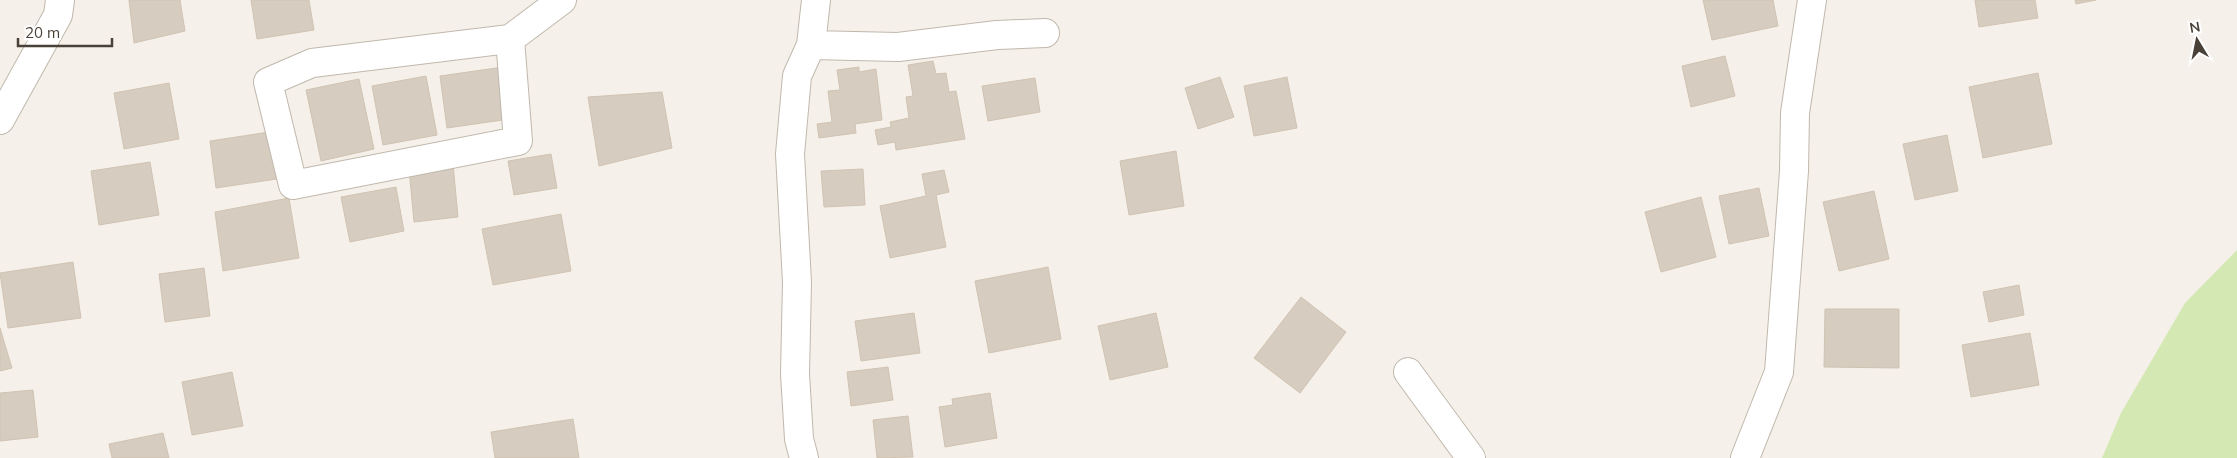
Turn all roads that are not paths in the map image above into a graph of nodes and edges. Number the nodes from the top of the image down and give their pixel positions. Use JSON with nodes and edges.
{"nodes":[{"id":1,"x":60,"y":0,"type":"edge"},
{"id":2,"x":562,"y":0,"type":"edge"},
{"id":3,"x":816,"y":0,"type":"edge"},
{"id":4,"x":1812,"y":0,"type":"edge"},
{"id":5,"x":1045,"y":32,"type":"dead end"},
{"id":6,"x":510,"y":39,"type":"junction"},
{"id":7,"x":811,"y":45,"type":"junction"},
{"id":8,"x":0,"y":120,"type":"edge"},
{"id":9,"x":1408,"y":372,"type":"dead end"},
{"id":10,"x":804,"y":458,"type":"edge"},
{"id":11,"x":1471,"y":458,"type":"edge"},
{"id":12,"x":1745,"y":458,"type":"edge"}],
"edges":[{"from":1,"to":8,"type":"street"},
{"from":2,"to":6,"type":"street"},
{"from":3,"to":7,"type":"street"},
{"from":4,"to":12,"type":"street"},
{"from":5,"to":7,"type":"street"},
{"from":6,"to":6,"type":"street"},
{"from":7,"to":10,"type":"street"},
{"from":9,"to":11,"type":"street"}]}
